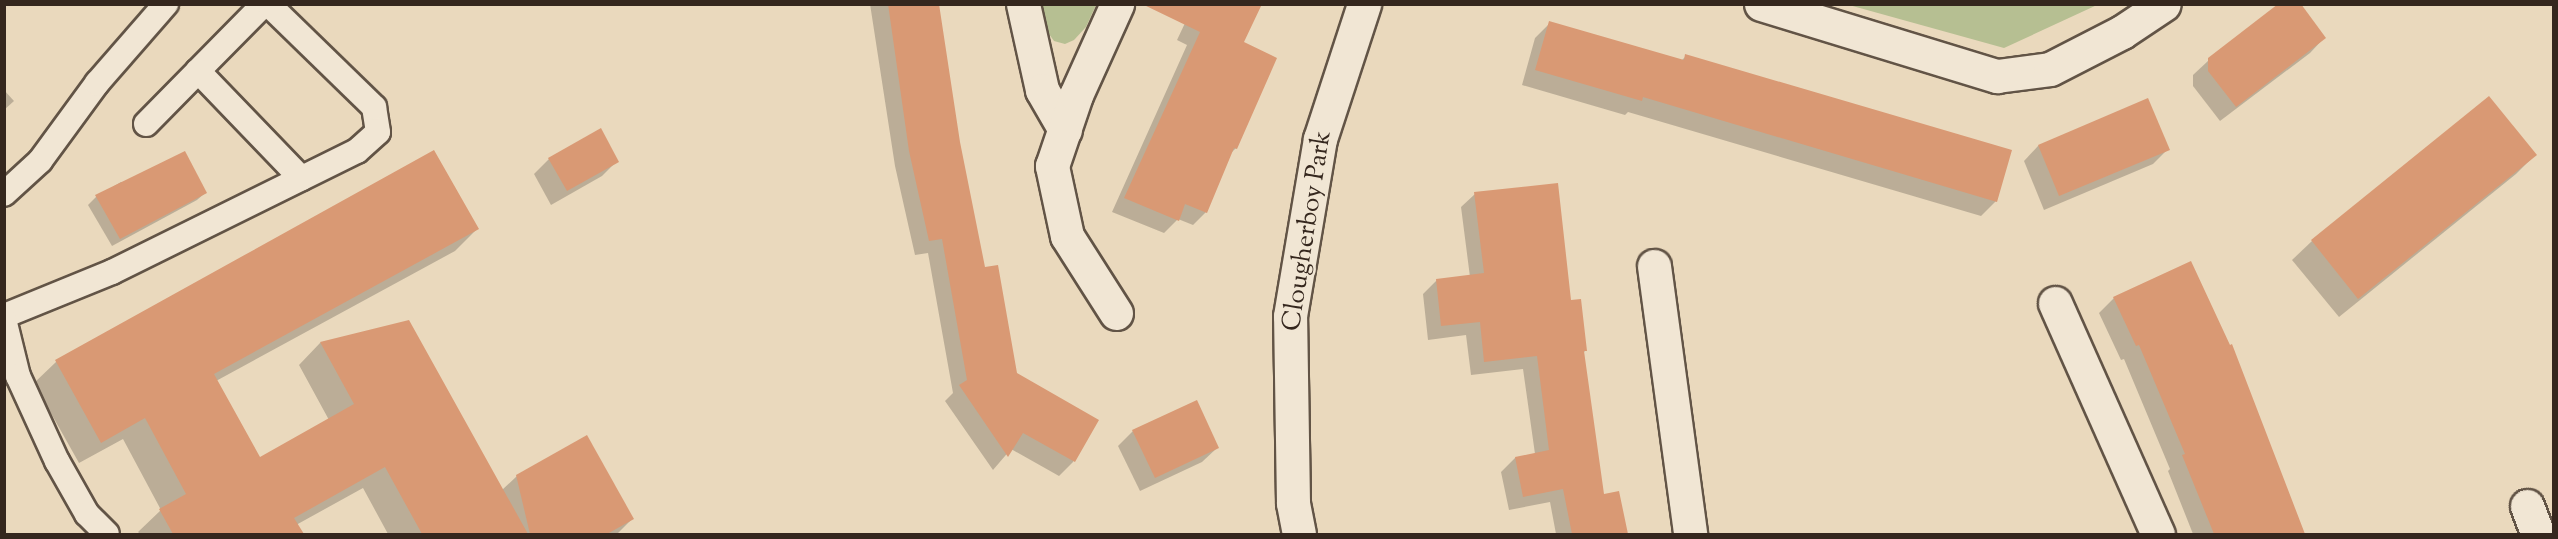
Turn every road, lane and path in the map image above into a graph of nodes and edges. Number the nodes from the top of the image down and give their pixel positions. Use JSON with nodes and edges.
{"nodes":[{"id":1,"x":166,"y":4,"type":"edge"},
{"id":2,"x":264,"y":4,"type":"edge"},
{"id":3,"x":268,"y":4,"type":"edge"},
{"id":4,"x":1023,"y":4,"type":"edge"},
{"id":5,"x":1117,"y":4,"type":"edge"},
{"id":6,"x":1364,"y":4,"type":"edge"},
{"id":7,"x":1761,"y":4,"type":"edge"},
{"id":8,"x":2164,"y":4,"type":"edge"},
{"id":9,"x":198,"y":71,"type":"junction"},
{"id":10,"x":146,"y":124,"type":"dead end"},
{"id":11,"x":1065,"y":130,"type":"junction"},
{"id":12,"x":301,"y":178,"type":"junction"},
{"id":13,"x":4,"y":194,"type":"edge"},
{"id":14,"x":1654,"y":266,"type":"dead end"},
{"id":15,"x":2055,"y":303,"type":"dead end"},
{"id":16,"x":1116,"y":314,"type":"dead end"},
{"id":17,"x":4,"y":318,"type":"edge"},
{"id":18,"x":106,"y":534,"type":"edge"},
{"id":19,"x":1299,"y":534,"type":"edge"},
{"id":20,"x":1690,"y":534,"type":"edge"},
{"id":21,"x":2158,"y":534,"type":"edge"}],
"edges":[{"from":1,"to":13,"type":"lane"},
{"from":2,"to":9,"type":"lane"},
{"from":3,"to":12,"type":"lane"},
{"from":4,"to":11,"type":"street"},
{"from":5,"to":11,"type":"street"},
{"from":6,"to":19,"type":"street","name":"Clougherboy Park"},
{"from":7,"to":8,"type":"street"},
{"from":9,"to":10,"type":"lane"},
{"from":9,"to":12,"type":"lane"},
{"from":11,"to":16,"type":"street"},
{"from":12,"to":17,"type":"lane"},
{"from":14,"to":20,"type":"street"},
{"from":15,"to":21,"type":"street"},
{"from":17,"to":18,"type":"lane"}]}
